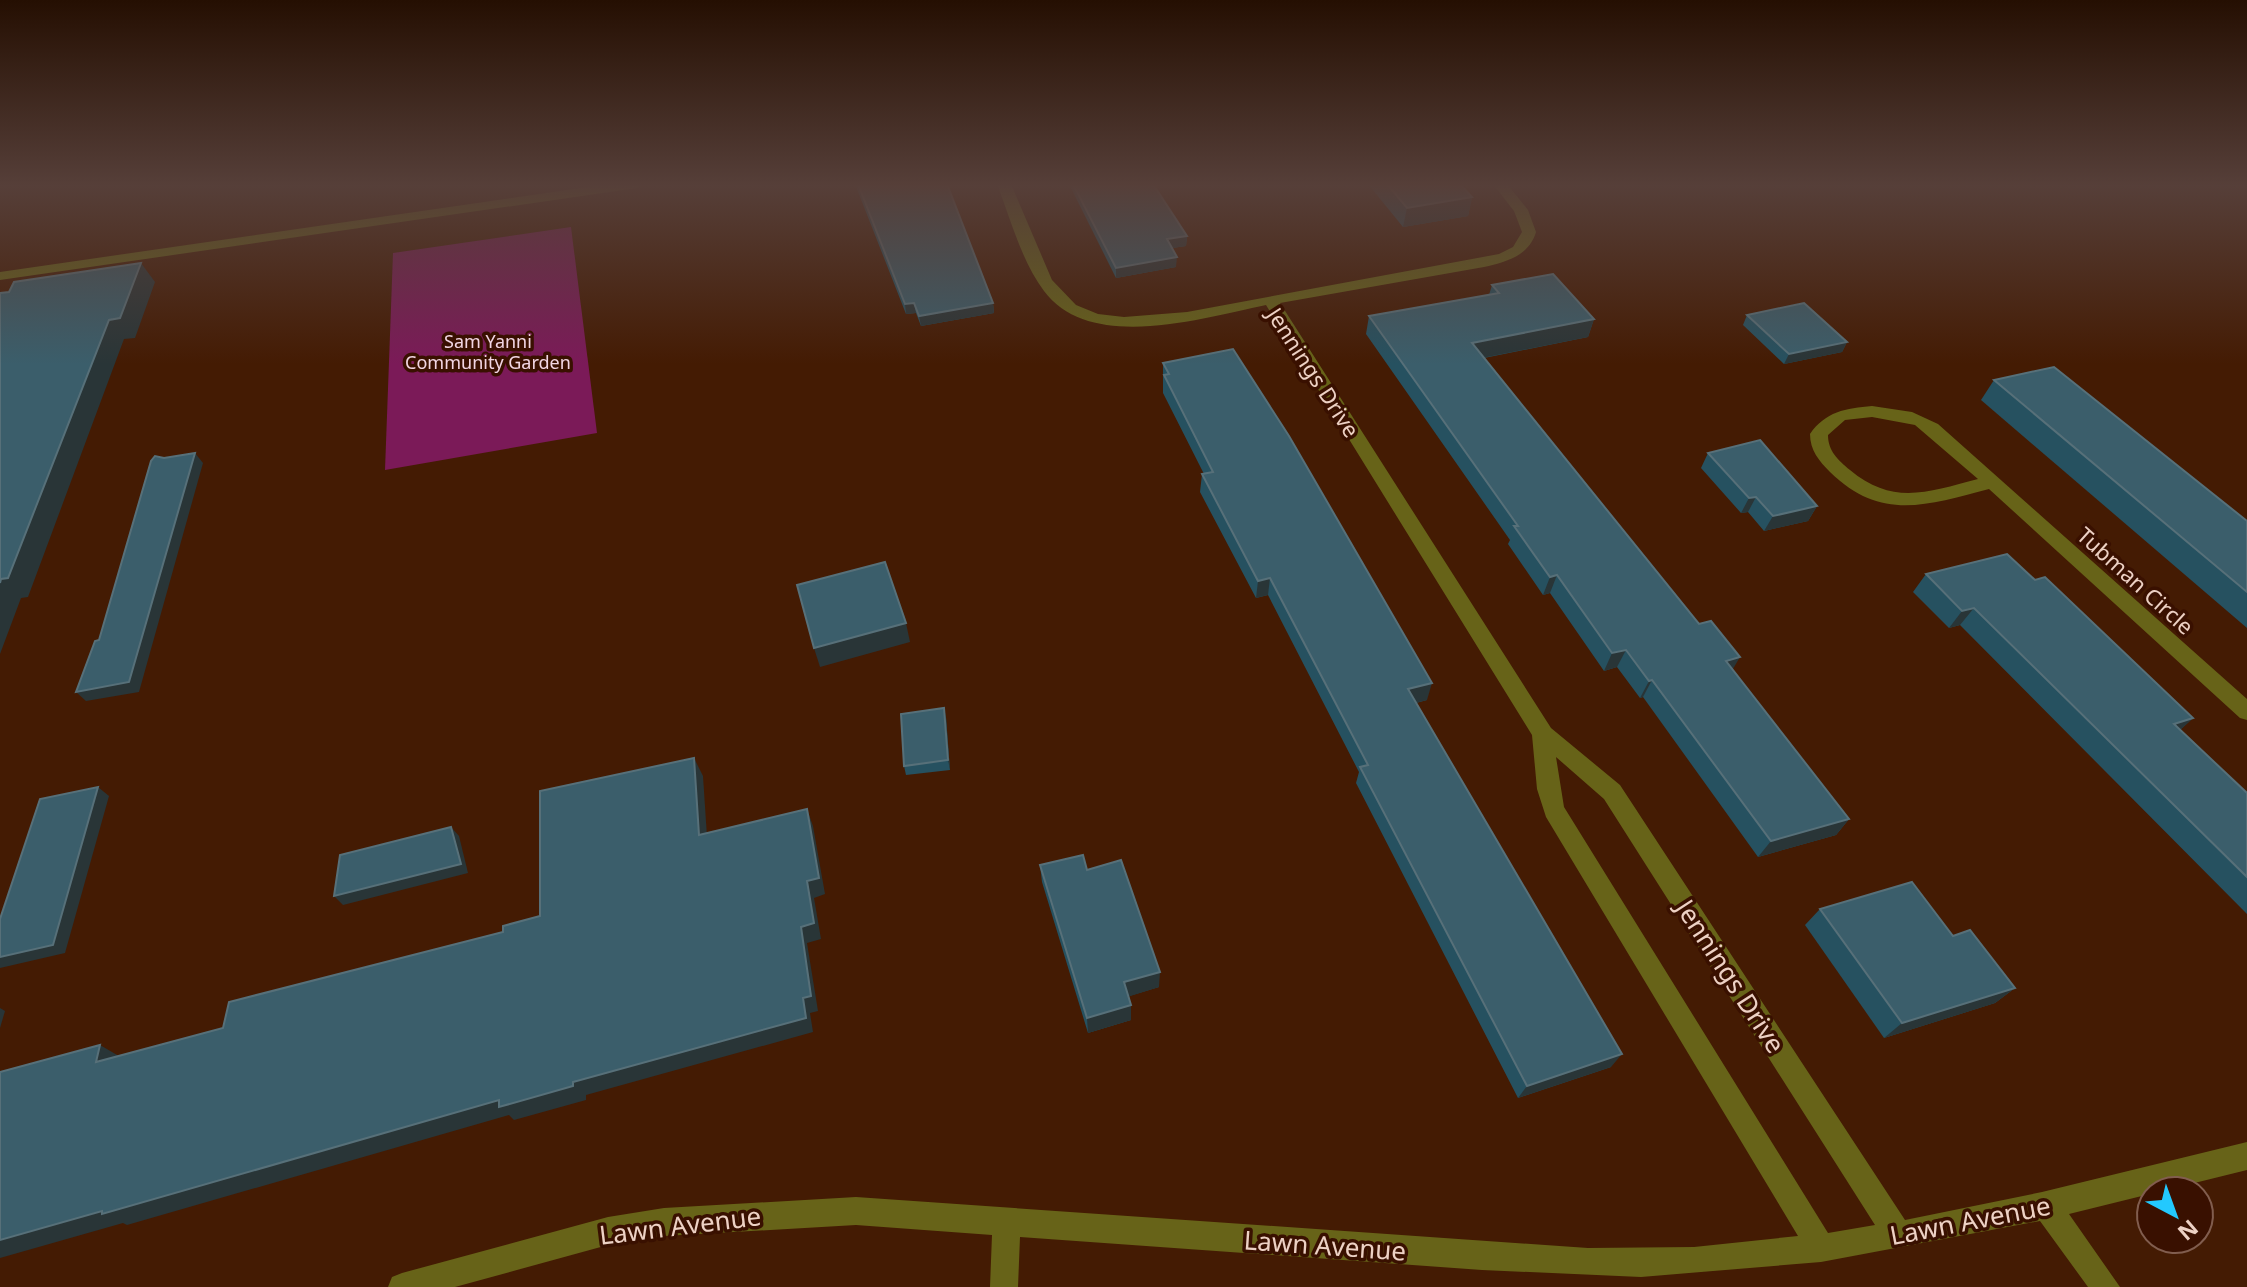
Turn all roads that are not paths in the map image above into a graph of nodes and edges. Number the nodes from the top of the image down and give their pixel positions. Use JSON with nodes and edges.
{"nodes":[{"id":1,"x":221,"y":244,"type":"edge"},
{"id":2,"x":1030,"y":244,"type":"edge"},
{"id":3,"x":1524,"y":244,"type":"edge"},
{"id":4,"x":0,"y":276,"type":"edge"},
{"id":5,"x":1270,"y":300,"type":"junction"},
{"id":6,"x":1992,"y":482,"type":"junction"},
{"id":7,"x":2247,"y":712,"type":"edge"},
{"id":8,"x":1543,"y":734,"type":"junction"},
{"id":9,"x":2247,"y":1156,"type":"edge"},
{"id":10,"x":2046,"y":1206,"type":"junction"},
{"id":11,"x":1007,"y":1223,"type":"junction"},
{"id":12,"x":1898,"y":1235,"type":"junction"},
{"id":13,"x":1821,"y":1248,"type":"junction"},
{"id":14,"x":402,"y":1287,"type":"edge"},
{"id":15,"x":1004,"y":1287,"type":"edge"},
{"id":16,"x":2106,"y":1287,"type":"edge"}],
"edges":[{"from":1,"to":4,"type":"street"},
{"from":2,"to":5,"type":"street","name":"Jennings Drive"},
{"from":3,"to":5,"type":"street"},
{"from":5,"to":8,"type":"street","name":"Jennings Drive"},
{"from":6,"to":6,"type":"street","name":"Tubman Circle"},
{"from":6,"to":7,"type":"street","name":"Tubman Circle"},
{"from":8,"to":12,"type":"street","name":"Jennings Drive"},
{"from":8,"to":13,"type":"street","name":"Jennings Drive"},
{"from":9,"to":10,"type":"street","name":"Lawn Avenue"},
{"from":10,"to":12,"type":"street","name":"Lawn Avenue"},
{"from":10,"to":16,"type":"street"},
{"from":11,"to":13,"type":"street","name":"Lawn Avenue"},
{"from":11,"to":14,"type":"street","name":"Lawn Avenue"},
{"from":11,"to":15,"type":"street"},
{"from":12,"to":13,"type":"street","name":"Lawn Avenue"}]}
